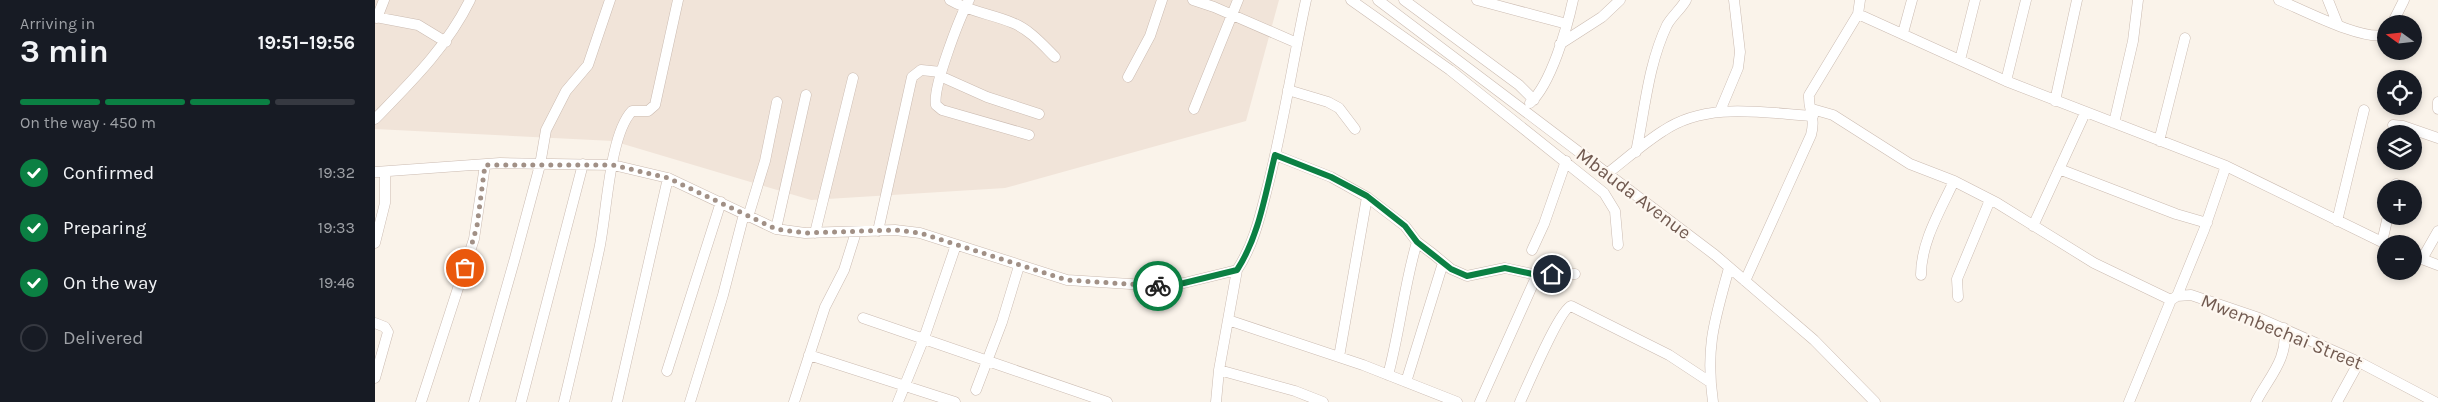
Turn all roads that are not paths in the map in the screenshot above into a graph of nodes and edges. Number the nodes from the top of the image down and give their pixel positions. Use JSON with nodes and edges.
{"nodes":[{"id":1,"x":384,"y":0,"type":"edge"},
{"id":2,"x":470,"y":0,"type":"edge"},
{"id":3,"x":610,"y":0,"type":"edge"},
{"id":4,"x":678,"y":0,"type":"edge"},
{"id":5,"x":951,"y":0,"type":"edge"},
{"id":6,"x":1162,"y":0,"type":"edge"},
{"id":7,"x":1193,"y":0,"type":"edge"},
{"id":8,"x":1238,"y":0,"type":"edge"},
{"id":9,"x":1306,"y":0,"type":"edge"},
{"id":10,"x":1351,"y":0,"type":"edge"},
{"id":11,"x":1378,"y":0,"type":"edge"},
{"id":12,"x":1404,"y":0,"type":"edge"},
{"id":13,"x":1477,"y":0,"type":"edge"},
{"id":14,"x":1573,"y":0,"type":"edge"},
{"id":15,"x":1620,"y":0,"type":"edge"},
{"id":16,"x":1686,"y":0,"type":"edge"},
{"id":17,"x":1734,"y":0,"type":"edge"},
{"id":18,"x":1860,"y":0,"type":"edge"},
{"id":19,"x":1912,"y":0,"type":"edge"},
{"id":20,"x":1975,"y":0,"type":"edge"},
{"id":21,"x":2026,"y":0,"type":"edge"},
{"id":22,"x":2077,"y":0,"type":"edge"},
{"id":23,"x":2139,"y":0,"type":"edge"},
{"id":24,"x":2279,"y":0,"type":"edge"},
{"id":25,"x":2328,"y":0,"type":"edge"},
{"id":26,"x":2404,"y":0,"type":"edge"},
{"id":27,"x":967,"y":4,"type":"edge"},
{"id":28,"x":1858,"y":14,"type":"junction"},
{"id":29,"x":2396,"y":15,"type":"edge"},
{"id":30,"x":1231,"y":16,"type":"junction"},
{"id":31,"x":376,"y":18,"type":"edge"},
{"id":32,"x":1567,"y":24,"type":"junction"},
{"id":33,"x":2338,"y":25,"type":"junction"},
{"id":34,"x":1903,"y":33,"type":"junction"},
{"id":35,"x":2377,"y":35,"type":"edge"},
{"id":36,"x":2185,"y":38,"type":"dead end"},
{"id":37,"x":446,"y":42,"type":"junction"},
{"id":38,"x":1297,"y":43,"type":"junction"},
{"id":39,"x":1560,"y":44,"type":"junction"},
{"id":40,"x":1055,"y":57,"type":"dead end"},
{"id":41,"x":1960,"y":60,"type":"junction"},
{"id":42,"x":941,"y":74,"type":"junction"},
{"id":43,"x":1128,"y":77,"type":"dead end"},
{"id":44,"x":853,"y":78,"type":"dead end"},
{"id":45,"x":2006,"y":81,"type":"junction"},
{"id":46,"x":1288,"y":90,"type":"junction"},
{"id":47,"x":806,"y":95,"type":"dead end"},
{"id":48,"x":1534,"y":100,"type":"junction"},
{"id":49,"x":2055,"y":101,"type":"junction"},
{"id":50,"x":777,"y":102,"type":"dead end"},
{"id":51,"x":2438,"y":102,"type":"edge"},
{"id":52,"x":1194,"y":108,"type":"dead end"},
{"id":53,"x":1523,"y":109,"type":"junction"},
{"id":54,"x":2438,"y":109,"type":"edge"},
{"id":55,"x":2364,"y":110,"type":"dead end"},
{"id":56,"x":1720,"y":111,"type":"junction"},
{"id":57,"x":1813,"y":113,"type":"junction"},
{"id":58,"x":2085,"y":113,"type":"junction"},
{"id":59,"x":1039,"y":114,"type":"dead end"},
{"id":60,"x":375,"y":119,"type":"edge"},
{"id":61,"x":2114,"y":122,"type":"junction"},
{"id":62,"x":1355,"y":129,"type":"dead end"},
{"id":63,"x":2422,"y":133,"type":"edge"},
{"id":64,"x":1029,"y":135,"type":"dead end"},
{"id":65,"x":2438,"y":138,"type":"edge"},
{"id":66,"x":2159,"y":141,"type":"junction"},
{"id":67,"x":1636,"y":152,"type":"junction"},
{"id":68,"x":1275,"y":155,"type":"junction"},
{"id":69,"x":1566,"y":161,"type":"junction"},
{"id":70,"x":583,"y":164,"type":"junction"},
{"id":71,"x":485,"y":165,"type":"junction"},
{"id":72,"x":540,"y":165,"type":"junction"},
{"id":73,"x":613,"y":165,"type":"junction"},
{"id":74,"x":2226,"y":166,"type":"junction"},
{"id":75,"x":2059,"y":169,"type":"junction"},
{"id":76,"x":380,"y":172,"type":"edge"},
{"id":77,"x":1608,"y":173,"type":"junction"},
{"id":78,"x":668,"y":178,"type":"junction"},
{"id":79,"x":1953,"y":181,"type":"junction"},
{"id":80,"x":1367,"y":196,"type":"junction"},
{"id":81,"x":1989,"y":200,"type":"junction"},
{"id":82,"x":721,"y":202,"type":"junction"},
{"id":83,"x":746,"y":216,"type":"junction"},
{"id":84,"x":2337,"y":221,"type":"junction"},
{"id":85,"x":2207,"y":223,"type":"junction"},
{"id":86,"x":2033,"y":226,"type":"junction"},
{"id":87,"x":776,"y":229,"type":"junction"},
{"id":88,"x":878,"y":231,"type":"junction"},
{"id":89,"x":2438,"y":231,"type":"edge"},
{"id":90,"x":856,"y":232,"type":"junction"},
{"id":91,"x":815,"y":233,"type":"junction"},
{"id":92,"x":2377,"y":241,"type":"edge"},
{"id":93,"x":1417,"y":242,"type":"junction"},
{"id":94,"x":375,"y":243,"type":"edge"},
{"id":95,"x":956,"y":245,"type":"junction"},
{"id":96,"x":1618,"y":245,"type":"dead end"},
{"id":97,"x":1532,"y":250,"type":"dead end"},
{"id":98,"x":2422,"y":253,"type":"edge"},
{"id":99,"x":2422,"y":259,"type":"edge"},
{"id":100,"x":1443,"y":263,"type":"junction"},
{"id":101,"x":2438,"y":264,"type":"edge"},
{"id":102,"x":1019,"y":266,"type":"junction"},
{"id":103,"x":1729,"y":268,"type":"junction"},
{"id":104,"x":1237,"y":270,"type":"junction"},
{"id":105,"x":1575,"y":274,"type":"dead end"},
{"id":106,"x":1537,"y":275,"type":"junction"},
{"id":107,"x":1921,"y":275,"type":"dead end"},
{"id":108,"x":1745,"y":281,"type":"junction"},
{"id":109,"x":1958,"y":296,"type":"dead end"},
{"id":110,"x":2174,"y":298,"type":"junction"},
{"id":111,"x":863,"y":318,"type":"dead end"},
{"id":112,"x":1227,"y":320,"type":"junction"},
{"id":113,"x":375,"y":323,"type":"edge"},
{"id":114,"x":2284,"y":328,"type":"junction"},
{"id":115,"x":924,"y":338,"type":"junction"},
{"id":116,"x":809,"y":355,"type":"junction"},
{"id":117,"x":1339,"y":357,"type":"junction"},
{"id":118,"x":986,"y":360,"type":"junction"},
{"id":119,"x":2359,"y":362,"type":"junction"},
{"id":120,"x":1219,"y":370,"type":"junction"},
{"id":121,"x":667,"y":371,"type":"dead end"},
{"id":122,"x":1388,"y":375,"type":"junction"},
{"id":123,"x":375,"y":378,"type":"edge"},
{"id":124,"x":1406,"y":382,"type":"junction"},
{"id":125,"x":1710,"y":382,"type":"junction"},
{"id":126,"x":905,"y":384,"type":"junction"},
{"id":127,"x":976,"y":390,"type":"dead end"},
{"id":128,"x":421,"y":402,"type":"edge"},
{"id":129,"x":474,"y":402,"type":"edge"},
{"id":130,"x":521,"y":402,"type":"edge"},
{"id":131,"x":564,"y":402,"type":"edge"},
{"id":132,"x":617,"y":402,"type":"edge"},
{"id":133,"x":690,"y":402,"type":"edge"},
{"id":134,"x":795,"y":402,"type":"edge"},
{"id":135,"x":898,"y":402,"type":"edge"},
{"id":136,"x":955,"y":402,"type":"edge"},
{"id":137,"x":1107,"y":402,"type":"edge"},
{"id":138,"x":1217,"y":402,"type":"edge"},
{"id":139,"x":1323,"y":402,"type":"edge"},
{"id":140,"x":1457,"y":402,"type":"edge"},
{"id":141,"x":1480,"y":402,"type":"edge"},
{"id":142,"x":1520,"y":402,"type":"edge"},
{"id":143,"x":1713,"y":402,"type":"edge"},
{"id":144,"x":1875,"y":402,"type":"edge"},
{"id":145,"x":2129,"y":402,"type":"edge"},
{"id":146,"x":2256,"y":402,"type":"edge"},
{"id":147,"x":2337,"y":402,"type":"edge"},
{"id":148,"x":2435,"y":402,"type":"edge"}],
"edges":[{"from":1,"to":31,"type":"street"},
{"from":2,"to":37,"type":"street"},
{"from":3,"to":72,"type":"street"},
{"from":4,"to":73,"type":"street"},
{"from":5,"to":27,"type":"street"},
{"from":6,"to":43,"type":"street"},
{"from":7,"to":30,"type":"street"},
{"from":8,"to":30,"type":"street"},
{"from":9,"to":38,"type":"street"},
{"from":10,"to":69,"type":"street"},
{"from":11,"to":53,"type":"street","name":"Mbauda Avenue"},
{"from":12,"to":48,"type":"street"},
{"from":13,"to":32,"type":"street"},
{"from":14,"to":32,"type":"street"},
{"from":15,"to":39,"type":"street"},
{"from":16,"to":67,"type":"street"},
{"from":17,"to":56,"type":"street"},
{"from":18,"to":28,"type":"street"},
{"from":19,"to":34,"type":"street"},
{"from":20,"to":41,"type":"street"},
{"from":21,"to":45,"type":"street"},
{"from":22,"to":49,"type":"street"},
{"from":23,"to":61,"type":"street"},
{"from":24,"to":33,"type":"street"},
{"from":25,"to":33,"type":"street"},
{"from":26,"to":29,"type":"street"},
{"from":27,"to":40,"type":"street"},
{"from":27,"to":42,"type":"street"},
{"from":28,"to":34,"type":"street"},
{"from":28,"to":57,"type":"street"},
{"from":30,"to":38,"type":"street"},
{"from":30,"to":52,"type":"street"},
{"from":31,"to":37,"type":"street"},
{"from":32,"to":39,"type":"street"},
{"from":33,"to":35,"type":"street"},
{"from":34,"to":41,"type":"street"},
{"from":36,"to":66,"type":"street"},
{"from":37,"to":60,"type":"street"},
{"from":38,"to":46,"type":"street"},
{"from":39,"to":48,"type":"street"},
{"from":41,"to":45,"type":"street"},
{"from":42,"to":59,"type":"street"},
{"from":42,"to":64,"type":"street"},
{"from":42,"to":88,"type":"street"},
{"from":44,"to":91,"type":"street"},
{"from":45,"to":49,"type":"street"},
{"from":46,"to":62,"type":"street"},
{"from":46,"to":68,"type":"street"},
{"from":47,"to":87,"type":"street"},
{"from":48,"to":53,"type":"street"},
{"from":49,"to":58,"type":"street"},
{"from":50,"to":83,"type":"street"},
{"from":51,"to":54,"type":"street"},
{"from":53,"to":77,"type":"street","name":"Mbauda Avenue"},
{"from":55,"to":84,"type":"street"},
{"from":56,"to":57,"type":"street"},
{"from":56,"to":67,"type":"street"},
{"from":57,"to":79,"type":"street"},
{"from":57,"to":108,"type":"street"},
{"from":58,"to":61,"type":"street"},
{"from":58,"to":75,"type":"street"},
{"from":61,"to":66,"type":"street"},
{"from":63,"to":65,"type":"street"},
{"from":66,"to":74,"type":"street"},
{"from":67,"to":77,"type":"street"},
{"from":68,"to":80,"type":"street"},
{"from":68,"to":104,"type":"street"},
{"from":69,"to":96,"type":"street"},
{"from":69,"to":97,"type":"street"},
{"from":70,"to":72,"type":"street"},
{"from":70,"to":73,"type":"street"},
{"from":70,"to":130,"type":"street"},
{"from":71,"to":72,"type":"street"},
{"from":71,"to":76,"type":"street"},
{"from":71,"to":128,"type":"street"},
{"from":72,"to":129,"type":"street"},
{"from":73,"to":78,"type":"street"},
{"from":73,"to":131,"type":"street"},
{"from":74,"to":84,"type":"street"},
{"from":74,"to":85,"type":"street"},
{"from":75,"to":85,"type":"street"},
{"from":75,"to":86,"type":"street"},
{"from":76,"to":94,"type":"street"},
{"from":77,"to":103,"type":"street","name":"Mbauda Avenue"},
{"from":78,"to":82,"type":"street"},
{"from":78,"to":132,"type":"street"},
{"from":79,"to":81,"type":"street"},
{"from":79,"to":107,"type":"street"},
{"from":80,"to":93,"type":"street"},
{"from":80,"to":117,"type":"street"},
{"from":81,"to":86,"type":"street"},
{"from":81,"to":109,"type":"street"},
{"from":82,"to":83,"type":"street"},
{"from":82,"to":121,"type":"street"},
{"from":83,"to":87,"type":"street"},
{"from":83,"to":133,"type":"street"},
{"from":84,"to":92,"type":"street"},
{"from":85,"to":110,"type":"street"},
{"from":86,"to":110,"type":"street"},
{"from":87,"to":91,"type":"street"},
{"from":88,"to":90,"type":"street"},
{"from":88,"to":95,"type":"street"},
{"from":89,"to":98,"type":"street"},
{"from":90,"to":91,"type":"street"},
{"from":90,"to":116,"type":"street"},
{"from":93,"to":100,"type":"street"},
{"from":93,"to":122,"type":"street"},
{"from":95,"to":102,"type":"street"},
{"from":95,"to":115,"type":"street"},
{"from":99,"to":101,"type":"street"},
{"from":100,"to":106,"type":"street"},
{"from":100,"to":124,"type":"street"},
{"from":102,"to":104,"type":"street"},
{"from":102,"to":118,"type":"street"},
{"from":103,"to":108,"type":"street","name":"Mbauda Avenue"},
{"from":103,"to":125,"type":"street"},
{"from":104,"to":112,"type":"street"},
{"from":105,"to":106,"type":"street"},
{"from":106,"to":141,"type":"street"},
{"from":108,"to":144,"type":"street","name":"Mbauda Avenue"},
{"from":110,"to":114,"type":"street","name":"Mwembechai Street"},
{"from":110,"to":145,"type":"street","name":"Mwembechai Street"},
{"from":111,"to":115,"type":"street"},
{"from":112,"to":117,"type":"street"},
{"from":112,"to":120,"type":"street"},
{"from":113,"to":123,"type":"street"},
{"from":114,"to":119,"type":"street","name":"Mwembechai Street"},
{"from":114,"to":146,"type":"street"},
{"from":115,"to":118,"type":"street"},
{"from":115,"to":126,"type":"street"},
{"from":116,"to":126,"type":"street"},
{"from":116,"to":134,"type":"street"},
{"from":117,"to":122,"type":"street"},
{"from":118,"to":127,"type":"street"},
{"from":118,"to":137,"type":"street"},
{"from":119,"to":147,"type":"street"},
{"from":119,"to":148,"type":"street","name":"Mwembechai Street"},
{"from":120,"to":138,"type":"street"},
{"from":120,"to":139,"type":"street"},
{"from":122,"to":124,"type":"street"},
{"from":124,"to":140,"type":"street"},
{"from":125,"to":142,"type":"street"},
{"from":125,"to":143,"type":"street"},
{"from":126,"to":135,"type":"street"},
{"from":126,"to":136,"type":"street"}]}
